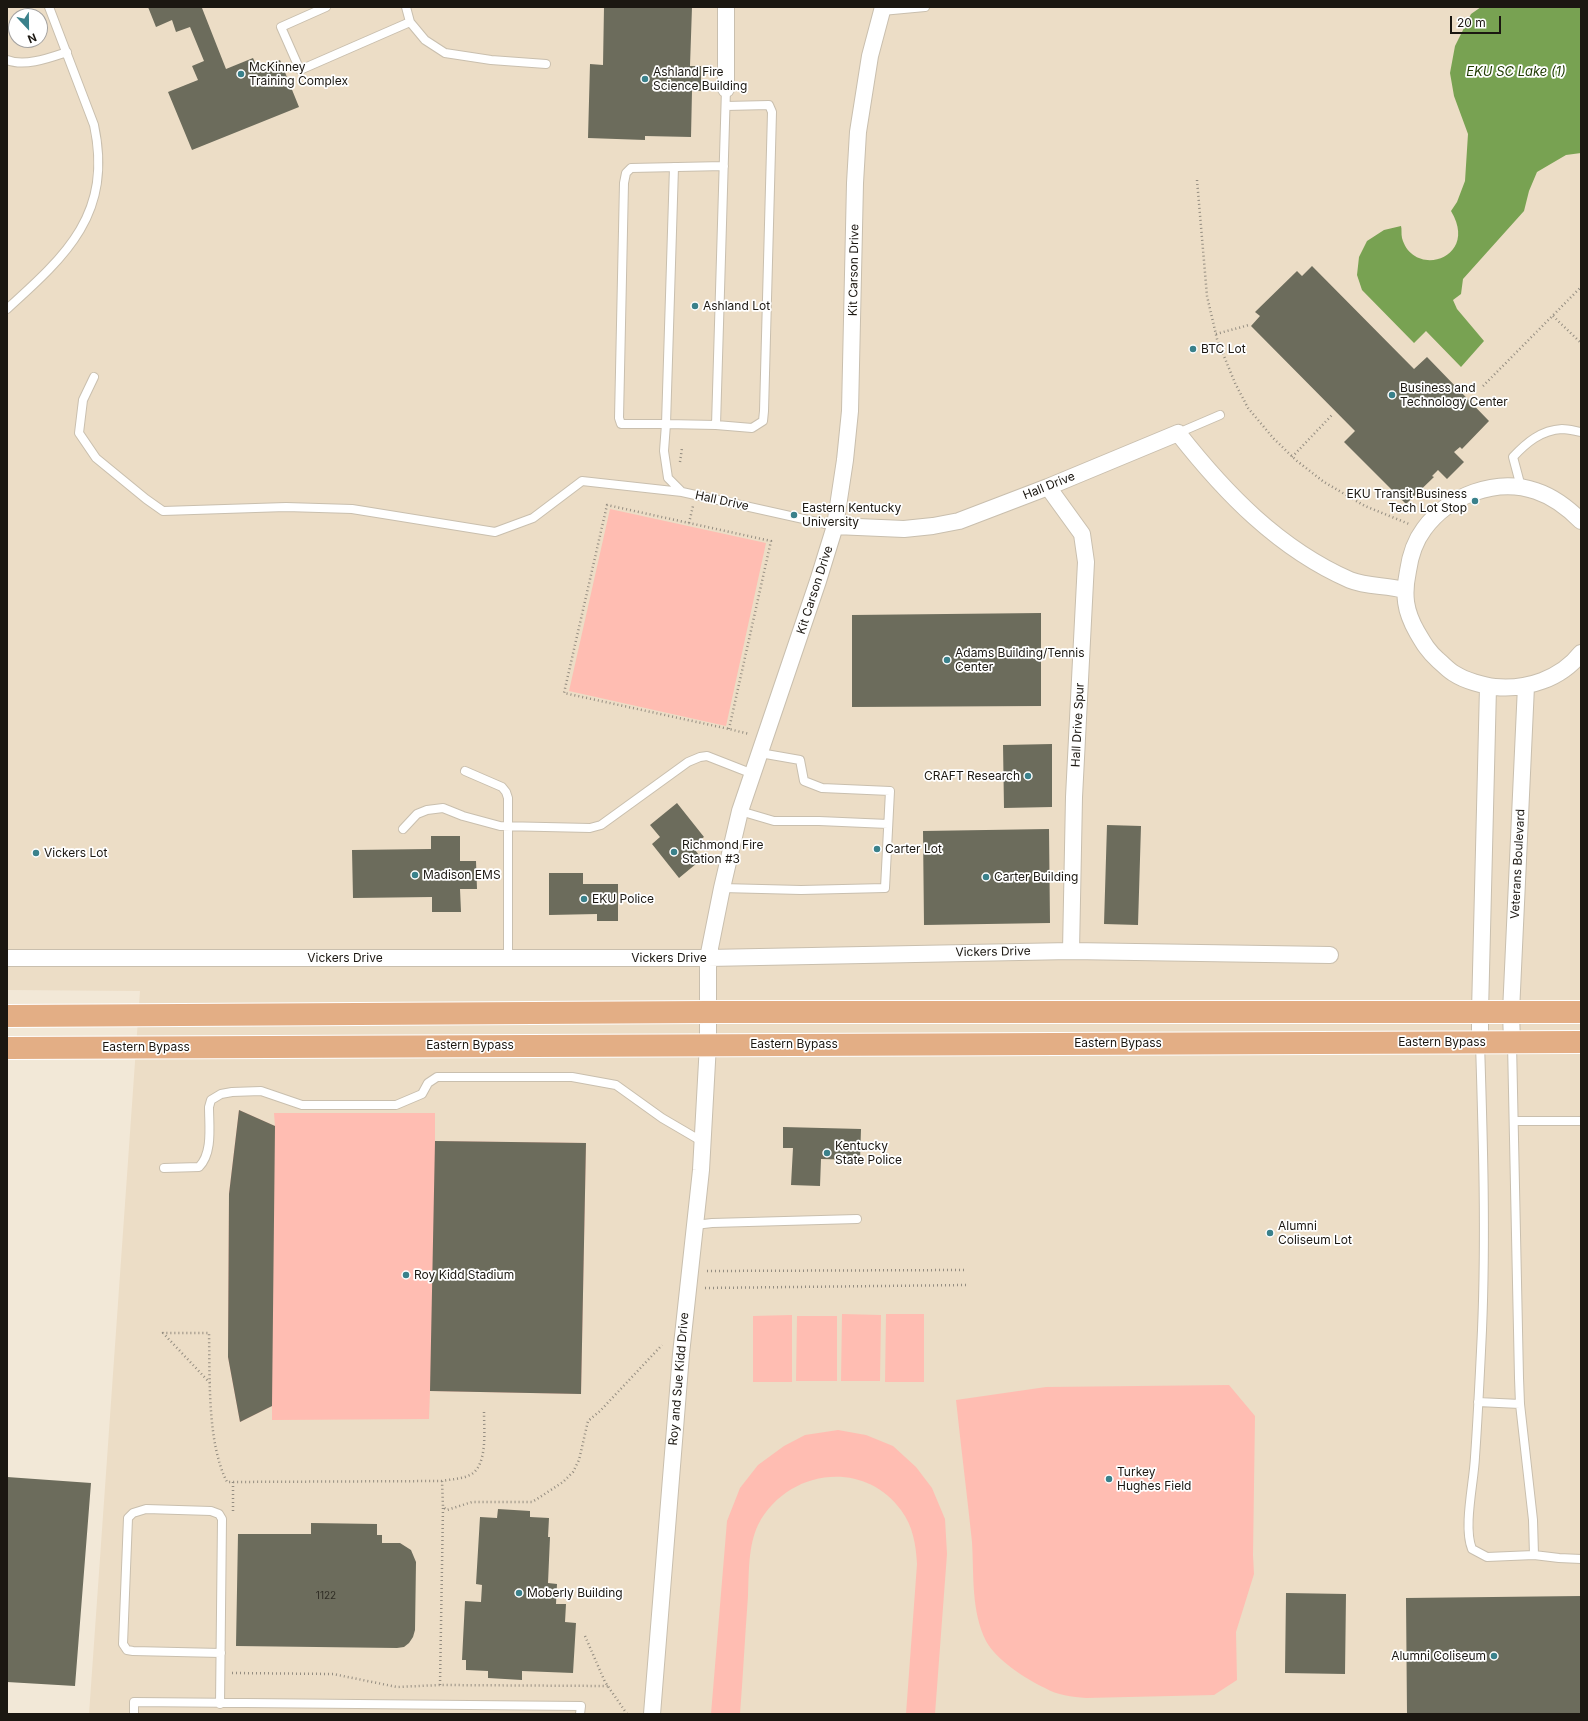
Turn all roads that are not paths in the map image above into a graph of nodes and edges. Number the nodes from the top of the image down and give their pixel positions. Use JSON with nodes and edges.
{"nodes":[{"id":1,"x":49,"y":7,"type":"edge"},
{"id":2,"x":326,"y":7,"type":"edge"},
{"id":3,"x":406,"y":7,"type":"edge"},
{"id":4,"x":726,"y":7,"type":"edge"},
{"id":5,"x":925,"y":7,"type":"edge"},
{"id":6,"x":883,"y":9,"type":"edge"},
{"id":7,"x":410,"y":22,"type":"junction"},
{"id":8,"x":67,"y":52,"type":"junction"},
{"id":9,"x":7,"y":60,"type":"edge"},
{"id":10,"x":546,"y":64,"type":"dead end"},
{"id":11,"x":726,"y":89,"type":"joint"},
{"id":12,"x":726,"y":106,"type":"junction"},
{"id":13,"x":724,"y":166,"type":"junction"},
{"id":14,"x":674,"y":167,"type":"junction"},
{"id":15,"x":7,"y":309,"type":"edge"},
{"id":16,"x":94,"y":377,"type":"dead end"},
{"id":17,"x":1220,"y":415,"type":"dead end"},
{"id":18,"x":666,"y":424,"type":"junction"},
{"id":19,"x":716,"y":425,"type":"junction"},
{"id":20,"x":1581,"y":432,"type":"edge"},
{"id":21,"x":1178,"y":433,"type":"junction"},
{"id":22,"x":1048,"y":487,"type":"junction"},
{"id":23,"x":1521,"y":488,"type":"junction"},
{"id":24,"x":682,"y":492,"type":"junction"},
{"id":25,"x":1581,"y":521,"type":"edge"},
{"id":26,"x":835,"y":526,"type":"junction"},
{"id":27,"x":1404,"y":590,"type":"junction"},
{"id":28,"x":1581,"y":654,"type":"edge"},
{"id":29,"x":1526,"y":686,"type":"junction"},
{"id":30,"x":1488,"y":687,"type":"junction"},
{"id":31,"x":760,"y":753,"type":"junction"},
{"id":32,"x":465,"y":771,"type":"dead end"},
{"id":33,"x":753,"y":774,"type":"junction"},
{"id":34,"x":740,"y":811,"type":"junction"},
{"id":35,"x":888,"y":824,"type":"junction"},
{"id":36,"x":508,"y":826,"type":"junction"},
{"id":37,"x":403,"y":829,"type":"dead end"},
{"id":38,"x":722,"y":888,"type":"junction"},
{"id":39,"x":1071,"y":951,"type":"junction"},
{"id":40,"x":1330,"y":955,"type":"dead end"},
{"id":41,"x":7,"y":958,"type":"edge"},
{"id":42,"x":508,"y":958,"type":"junction"},
{"id":43,"x":708,"y":958,"type":"junction"},
{"id":44,"x":708,"y":1012,"type":"junction"},
{"id":45,"x":1480,"y":1012,"type":"junction"},
{"id":46,"x":1512,"y":1012,"type":"junction"},
{"id":47,"x":1581,"y":1012,"type":"edge"},
{"id":48,"x":7,"y":1016,"type":"edge"},
{"id":49,"x":1480,"y":1042,"type":"junction"},
{"id":50,"x":1512,"y":1042,"type":"junction"},
{"id":51,"x":1581,"y":1042,"type":"edge"},
{"id":52,"x":708,"y":1044,"type":"junction"},
{"id":53,"x":7,"y":1048,"type":"edge"},
{"id":54,"x":1514,"y":1121,"type":"junction"},
{"id":55,"x":1581,"y":1121,"type":"edge"},
{"id":56,"x":703,"y":1142,"type":"junction"},
{"id":57,"x":164,"y":1168,"type":"dead end"},
{"id":58,"x":857,"y":1219,"type":"dead end"},
{"id":59,"x":695,"y":1225,"type":"junction"},
{"id":60,"x":1478,"y":1402,"type":"junction"},
{"id":61,"x":1520,"y":1404,"type":"junction"},
{"id":62,"x":1534,"y":1555,"type":"junction"},
{"id":63,"x":1581,"y":1559,"type":"edge"},
{"id":64,"x":221,"y":1653,"type":"junction"},
{"id":65,"x":220,"y":1704,"type":"junction"},
{"id":66,"x":134,"y":1714,"type":"edge"},
{"id":67,"x":580,"y":1714,"type":"edge"},
{"id":68,"x":652,"y":1714,"type":"edge"}],
"edges":[{"from":1,"to":8,"type":"lane"},
{"from":2,"to":7,"type":"lane"},
{"from":3,"to":7,"type":"lane"},
{"from":4,"to":11,"type":"street"},
{"from":5,"to":6,"type":"lane"},
{"from":6,"to":26,"type":"street","name":"Kit Carson Drive"},
{"from":7,"to":10,"type":"lane"},
{"from":8,"to":9,"type":"lane"},
{"from":8,"to":15,"type":"lane"},
{"from":11,"to":12,"type":"lane"},
{"from":12,"to":13,"type":"lane"},
{"from":12,"to":19,"type":"lane"},
{"from":13,"to":14,"type":"lane"},
{"from":13,"to":19,"type":"lane"},
{"from":14,"to":18,"type":"lane","name":"Hall Drive"},
{"from":14,"to":18,"type":"lane"},
{"from":16,"to":24,"type":"lane"},
{"from":17,"to":21,"type":"lane"},
{"from":18,"to":19,"type":"lane"},
{"from":18,"to":24,"type":"lane","name":"Hall Drive"},
{"from":20,"to":23,"type":"lane"},
{"from":21,"to":22,"type":"street","name":"Hall Drive"},
{"from":21,"to":27,"type":"street"},
{"from":22,"to":26,"type":"street","name":"Hall Drive"},
{"from":22,"to":39,"type":"street","name":"Hall Drive Spur"},
{"from":23,"to":25,"type":"street"},
{"from":23,"to":27,"type":"street"},
{"from":24,"to":26,"type":"lane","name":"Hall Drive"},
{"from":26,"to":31,"type":"street","name":"Kit Carson Drive"},
{"from":27,"to":30,"type":"street"},
{"from":28,"to":29,"type":"street"},
{"from":29,"to":30,"type":"street"},
{"from":29,"to":46,"type":"street","name":"Veterans Boulevard"},
{"from":30,"to":45,"type":"street"},
{"from":31,"to":33,"type":"street","name":"Kit Carson Drive"},
{"from":31,"to":35,"type":"lane"},
{"from":32,"to":36,"type":"lane"},
{"from":33,"to":34,"type":"street","name":"Kit Carson Drive"},
{"from":33,"to":36,"type":"lane"},
{"from":34,"to":35,"type":"lane"},
{"from":34,"to":38,"type":"street","name":"Kit Carson Drive"},
{"from":35,"to":38,"type":"lane"},
{"from":36,"to":37,"type":"lane"},
{"from":36,"to":42,"type":"lane"},
{"from":38,"to":43,"type":"street","name":"Kit Carson Drive"},
{"from":39,"to":40,"type":"street","name":"Vickers Drive"},
{"from":39,"to":43,"type":"street","name":"Vickers Drive"},
{"from":41,"to":42,"type":"street","name":"Vickers Drive"},
{"from":42,"to":43,"type":"street","name":"Vickers Drive"},
{"from":43,"to":44,"type":"street","name":"Kit Carson Drive"},
{"from":44,"to":45,"type":"main road"},
{"from":44,"to":48,"type":"main road"},
{"from":44,"to":52,"type":"street","name":"Kit Carson Drive"},
{"from":45,"to":46,"type":"main road"},
{"from":45,"to":49,"type":"street"},
{"from":46,"to":47,"type":"main road"},
{"from":46,"to":50,"type":"street","name":"Veterans Boulevard"},
{"from":49,"to":50,"type":"main road","name":"Eastern Bypass"},
{"from":49,"to":52,"type":"main road","name":"Eastern Bypass"},
{"from":49,"to":60,"type":"lane"},
{"from":50,"to":51,"type":"main road","name":"Eastern Bypass"},
{"from":50,"to":54,"type":"lane"},
{"from":52,"to":53,"type":"main road","name":"Eastern Bypass"},
{"from":52,"to":56,"type":"street","name":"Roy and Sue Kidd Drive"},
{"from":54,"to":55,"type":"lane"},
{"from":54,"to":61,"type":"lane"},
{"from":56,"to":57,"type":"lane"},
{"from":56,"to":59,"type":"street","name":"Roy and Sue Kidd Drive"},
{"from":58,"to":59,"type":"lane"},
{"from":59,"to":68,"type":"street","name":"Roy and Sue Kidd Drive"},
{"from":60,"to":61,"type":"lane"},
{"from":60,"to":62,"type":"lane"},
{"from":61,"to":62,"type":"lane"},
{"from":62,"to":63,"type":"lane"},
{"from":64,"to":64,"type":"lane"},
{"from":64,"to":65,"type":"lane"},
{"from":65,"to":66,"type":"lane"},
{"from":65,"to":67,"type":"lane"}]}
